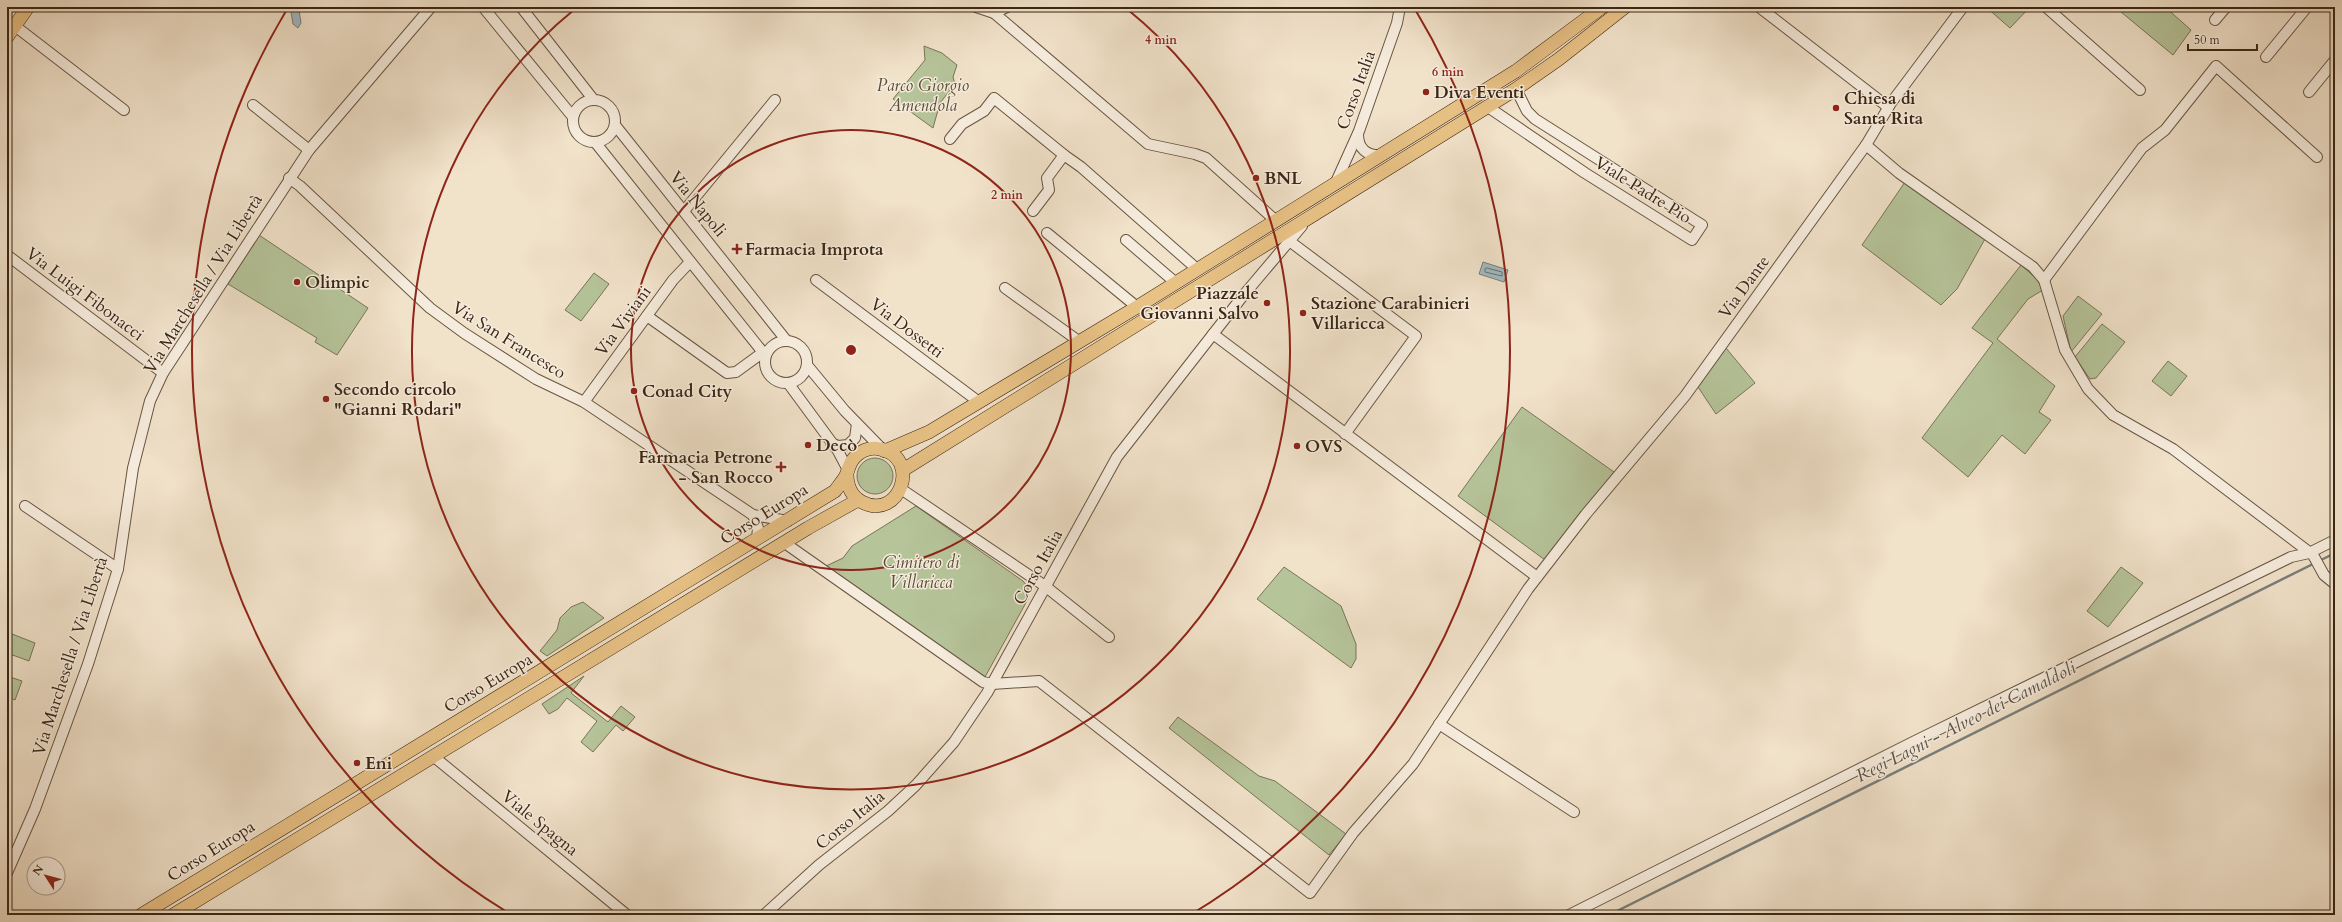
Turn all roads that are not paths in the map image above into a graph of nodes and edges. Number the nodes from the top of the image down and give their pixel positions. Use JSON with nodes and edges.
{"nodes":[{"id":1,"x":28,"y":7,"type":"edge"},
{"id":2,"x":431,"y":7,"type":"edge"},
{"id":3,"x":483,"y":7,"type":"edge"},
{"id":4,"x":521,"y":7,"type":"edge"},
{"id":5,"x":976,"y":7,"type":"edge"},
{"id":6,"x":1007,"y":7,"type":"edge"},
{"id":7,"x":1400,"y":7,"type":"edge"},
{"id":8,"x":1602,"y":7,"type":"edge"},
{"id":9,"x":1625,"y":7,"type":"edge"},
{"id":10,"x":1759,"y":7,"type":"edge"},
{"id":11,"x":1963,"y":7,"type":"edge"},
{"id":12,"x":2046,"y":7,"type":"edge"},
{"id":13,"x":2226,"y":7,"type":"edge"},
{"id":14,"x":2307,"y":7,"type":"edge"},
{"id":15,"x":994,"y":13,"type":"junction"},
{"id":16,"x":2215,"y":20,"type":"dead end"},
{"id":17,"x":14,"y":26,"type":"junction"},
{"id":18,"x":7,"y":38,"type":"edge"},
{"id":19,"x":2266,"y":57,"type":"dead end"},
{"id":20,"x":2335,"y":60,"type":"edge"},
{"id":21,"x":1516,"y":89,"type":"junction"},
{"id":22,"x":2140,"y":90,"type":"dead end"},
{"id":23,"x":2309,"y":92,"type":"dead end"},
{"id":24,"x":593,"y":99,"type":"junction"},
{"id":25,"x":775,"y":100,"type":"dead end"},
{"id":26,"x":253,"y":105,"type":"dead end"},
{"id":27,"x":1488,"y":106,"type":"junction"},
{"id":28,"x":1888,"y":107,"type":"junction"},
{"id":29,"x":124,"y":110,"type":"dead end"},
{"id":30,"x":573,"y":117,"type":"junction"},
{"id":31,"x":615,"y":126,"type":"junction"},
{"id":32,"x":1358,"y":134,"type":"junction"},
{"id":33,"x":950,"y":139,"type":"dead end"},
{"id":34,"x":595,"y":142,"type":"junction"},
{"id":35,"x":1866,"y":145,"type":"junction"},
{"id":36,"x":309,"y":150,"type":"junction"},
{"id":37,"x":1064,"y":155,"type":"junction"},
{"id":38,"x":1381,"y":155,"type":"junction"},
{"id":39,"x":2317,"y":157,"type":"dead end"},
{"id":40,"x":289,"y":178,"type":"junction"},
{"id":41,"x":1336,"y":182,"type":"junction"},
{"id":42,"x":1314,"y":195,"type":"junction"},
{"id":43,"x":1321,"y":208,"type":"junction"},
{"id":44,"x":1033,"y":210,"type":"dead end"},
{"id":45,"x":684,"y":212,"type":"junction"},
{"id":46,"x":1275,"y":220,"type":"junction"},
{"id":47,"x":1047,"y":234,"type":"dead end"},
{"id":48,"x":1126,"y":240,"type":"dead end"},
{"id":49,"x":1288,"y":240,"type":"junction"},
{"id":50,"x":1258,"y":248,"type":"junction"},
{"id":51,"x":7,"y":255,"type":"edge"},
{"id":52,"x":690,"y":262,"type":"junction"},
{"id":53,"x":1271,"y":262,"type":"junction"},
{"id":54,"x":1197,"y":269,"type":"junction"},
{"id":55,"x":816,"y":280,"type":"dead end"},
{"id":56,"x":2044,"y":280,"type":"junction"},
{"id":57,"x":1176,"y":283,"type":"junction"},
{"id":58,"x":1005,"y":288,"type":"dead end"},
{"id":59,"x":1137,"y":307,"type":"junction"},
{"id":60,"x":647,"y":316,"type":"junction"},
{"id":61,"x":1213,"y":334,"type":"junction"},
{"id":62,"x":786,"y":340,"type":"junction"},
{"id":63,"x":1080,"y":342,"type":"junction"},
{"id":64,"x":764,"y":354,"type":"junction"},
{"id":65,"x":807,"y":365,"type":"junction"},
{"id":66,"x":163,"y":373,"type":"junction"},
{"id":67,"x":788,"y":383,"type":"junction"},
{"id":68,"x":584,"y":402,"type":"junction"},
{"id":69,"x":979,"y":402,"type":"junction"},
{"id":70,"x":857,"y":424,"type":"junction"},
{"id":71,"x":1345,"y":434,"type":"junction"},
{"id":72,"x":831,"y":442,"type":"junction"},
{"id":73,"x":884,"y":450,"type":"junction"},
{"id":74,"x":902,"y":470,"type":"junction"},
{"id":75,"x":847,"y":472,"type":"junction"},
{"id":76,"x":901,"y":489,"type":"junction"},
{"id":77,"x":858,"y":500,"type":"junction"},
{"id":78,"x":25,"y":506,"type":"dead end"},
{"id":79,"x":753,"y":515,"type":"junction"},
{"id":80,"x":788,"y":521,"type":"junction"},
{"id":81,"x":757,"y":540,"type":"junction"},
{"id":82,"x":2335,"y":540,"type":"edge"},
{"id":83,"x":786,"y":541,"type":"junction"},
{"id":84,"x":2311,"y":554,"type":"junction"},
{"id":85,"x":118,"y":569,"type":"junction"},
{"id":86,"x":1537,"y":577,"type":"junction"},
{"id":87,"x":2335,"y":584,"type":"edge"},
{"id":88,"x":1045,"y":586,"type":"junction"},
{"id":89,"x":1109,"y":637,"type":"dead end"},
{"id":90,"x":992,"y":684,"type":"junction"},
{"id":91,"x":1439,"y":724,"type":"junction"},
{"id":92,"x":433,"y":756,"type":"junction"},
{"id":93,"x":1574,"y":812,"type":"dead end"},
{"id":94,"x":7,"y":873,"type":"edge"},
{"id":95,"x":141,"y":915,"type":"edge"},
{"id":96,"x":173,"y":915,"type":"edge"},
{"id":97,"x":626,"y":915,"type":"edge"},
{"id":98,"x":764,"y":915,"type":"edge"},
{"id":99,"x":1569,"y":915,"type":"edge"}],
"edges":[{"from":1,"to":17,"type":"main road"},
{"from":2,"to":36,"type":"street","name":"Via Marchesella / Via Libertà"},
{"from":3,"to":30,"type":"street"},
{"from":4,"to":24,"type":"street"},
{"from":5,"to":15,"type":"street"},
{"from":6,"to":15,"type":"street"},
{"from":7,"to":32,"type":"street","name":"Corso Italia"},
{"from":8,"to":38,"type":"main road"},
{"from":9,"to":21,"type":"main road"},
{"from":10,"to":28,"type":"street"},
{"from":11,"to":28,"type":"street","name":"Via Dante"},
{"from":12,"to":22,"type":"street"},
{"from":13,"to":16,"type":"street"},
{"from":14,"to":19,"type":"street"},
{"from":15,"to":46,"type":"street"},
{"from":17,"to":18,"type":"main road"},
{"from":17,"to":29,"type":"street"},
{"from":20,"to":23,"type":"street"},
{"from":21,"to":27,"type":"main road"},
{"from":21,"to":27,"type":"street","name":"Viale Padre Pio"},
{"from":24,"to":30,"type":"street"},
{"from":24,"to":31,"type":"street"},
{"from":25,"to":45,"type":"street"},
{"from":26,"to":36,"type":"street"},
{"from":27,"to":43,"type":"main road"},
{"from":28,"to":35,"type":"street","name":"Via Dante"},
{"from":30,"to":34,"type":"street"},
{"from":31,"to":34,"type":"street"},
{"from":31,"to":45,"type":"street","name":"Via Napoli"},
{"from":32,"to":38,"type":"street"},
{"from":32,"to":41,"type":"street","name":"Corso Italia"},
{"from":33,"to":37,"type":"street"},
{"from":34,"to":52,"type":"street"},
{"from":35,"to":56,"type":"street"},
{"from":35,"to":86,"type":"street","name":"Via Dante"},
{"from":36,"to":40,"type":"street","name":"Via Marchesella / Via Libertà"},
{"from":37,"to":44,"type":"street"},
{"from":37,"to":54,"type":"street"},
{"from":38,"to":41,"type":"main road"},
{"from":39,"to":56,"type":"street"},
{"from":40,"to":66,"type":"street","name":"Via Marchesella / Via Libertà"},
{"from":40,"to":68,"type":"street","name":"Via San Francesco"},
{"from":41,"to":42,"type":"main road"},
{"from":41,"to":43,"type":"main road"},
{"from":42,"to":43,"type":"main road"},
{"from":42,"to":46,"type":"main road"},
{"from":43,"to":49,"type":"street","name":"Corso Italia"},
{"from":43,"to":50,"type":"main road"},
{"from":45,"to":62,"type":"street","name":"Via Napoli"},
{"from":46,"to":54,"type":"main road"},
{"from":47,"to":59,"type":"street"},
{"from":48,"to":57,"type":"street"},
{"from":49,"to":53,"type":"street","name":"Corso Italia"},
{"from":49,"to":71,"type":"street"},
{"from":50,"to":53,"type":"street"},
{"from":50,"to":74,"type":"main road"},
{"from":51,"to":66,"type":"street","name":"Via Luigi Fibonacci"},
{"from":52,"to":60,"type":"street","name":"Via Viviani"},
{"from":52,"to":64,"type":"street"},
{"from":53,"to":61,"type":"street","name":"Corso Italia"},
{"from":54,"to":57,"type":"main road"},
{"from":55,"to":69,"type":"street","name":"Via Dossetti"},
{"from":56,"to":84,"type":"street"},
{"from":57,"to":59,"type":"main road"},
{"from":58,"to":63,"type":"street"},
{"from":59,"to":63,"type":"main road"},
{"from":60,"to":64,"type":"street"},
{"from":60,"to":68,"type":"street","name":"Via Viviani"},
{"from":61,"to":71,"type":"street"},
{"from":61,"to":88,"type":"street","name":"Corso Italia"},
{"from":62,"to":64,"type":"street"},
{"from":62,"to":65,"type":"street"},
{"from":63,"to":69,"type":"main road"},
{"from":64,"to":67,"type":"street"},
{"from":65,"to":67,"type":"street"},
{"from":65,"to":70,"type":"street"},
{"from":66,"to":85,"type":"street","name":"Via Marchesella / Via Libertà"},
{"from":67,"to":72,"type":"street"},
{"from":68,"to":79,"type":"street","name":"Via San Francesco"},
{"from":69,"to":73,"type":"main road"},
{"from":70,"to":72,"type":"street"},
{"from":70,"to":73,"type":"street"},
{"from":71,"to":86,"type":"street"},
{"from":72,"to":75,"type":"street"},
{"from":73,"to":74,"type":"main road"},
{"from":73,"to":75,"type":"main road"},
{"from":74,"to":76,"type":"main road"},
{"from":75,"to":77,"type":"main road"},
{"from":75,"to":80,"type":"main road","name":"Corso Europa"},
{"from":76,"to":77,"type":"main road"},
{"from":76,"to":88,"type":"street"},
{"from":77,"to":83,"type":"main road","name":"Corso Europa"},
{"from":78,"to":85,"type":"street"},
{"from":79,"to":80,"type":"street","name":"Via San Francesco"},
{"from":79,"to":81,"type":"street"},
{"from":80,"to":81,"type":"main road","name":"Corso Europa"},
{"from":81,"to":95,"type":"main road","name":"Corso Europa"},
{"from":82,"to":84,"type":"street"},
{"from":83,"to":90,"type":"street"},
{"from":83,"to":92,"type":"main road","name":"Corso Europa"},
{"from":84,"to":87,"type":"street"},
{"from":84,"to":99,"type":"street"},
{"from":85,"to":94,"type":"street","name":"Via Marchesella / Via Libertà"},
{"from":86,"to":91,"type":"street","name":"Via Dante"},
{"from":88,"to":89,"type":"street"},
{"from":88,"to":90,"type":"street","name":"Corso Italia"},
{"from":90,"to":91,"type":"street","name":"Via Dante"},
{"from":90,"to":98,"type":"street","name":"Corso Italia"},
{"from":91,"to":93,"type":"street"},
{"from":92,"to":96,"type":"main road","name":"Corso Europa"},
{"from":92,"to":97,"type":"street","name":"Viale Spagna"}]}
